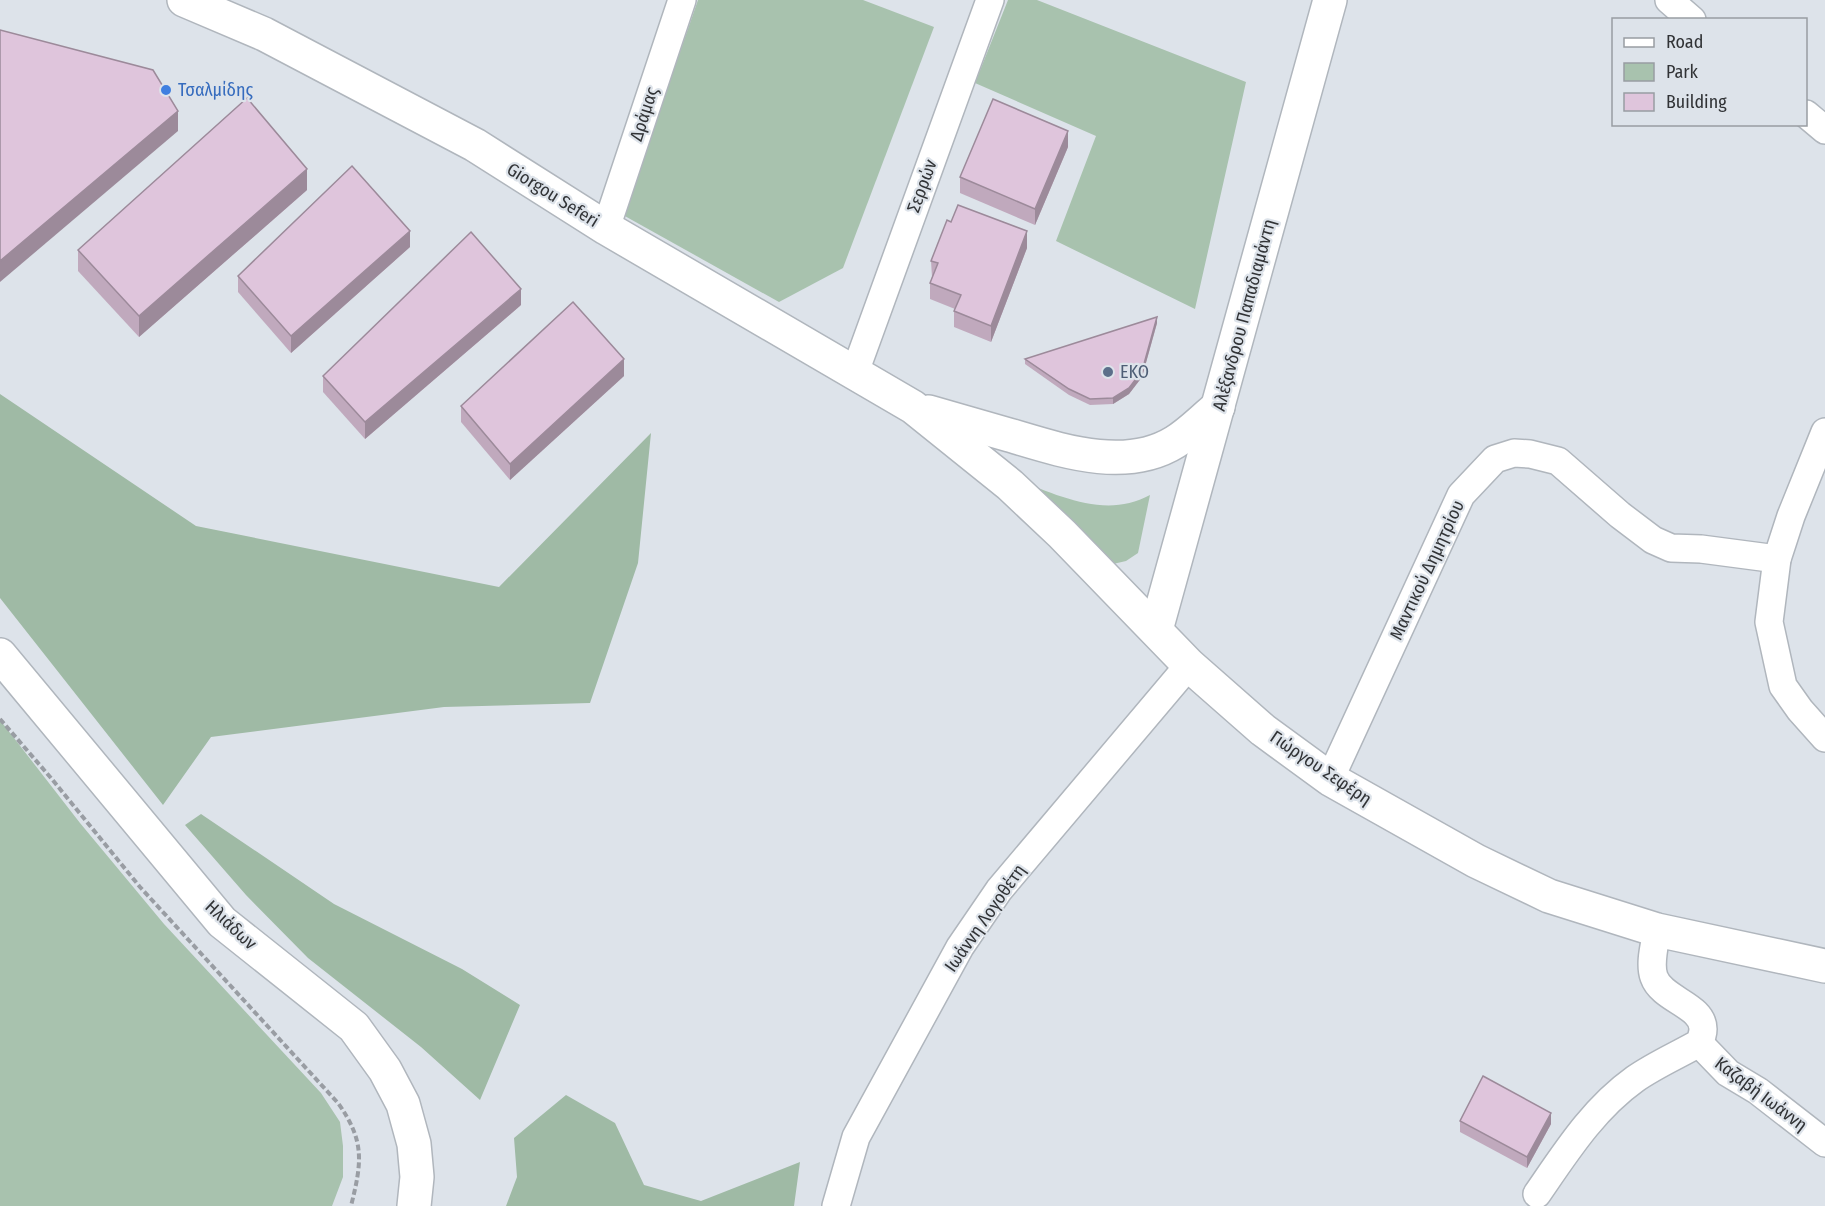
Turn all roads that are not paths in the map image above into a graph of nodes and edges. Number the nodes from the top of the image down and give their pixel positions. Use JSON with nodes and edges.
{"nodes":[{"id":1,"x":184,"y":0,"type":"edge"},
{"id":2,"x":682,"y":0,"type":"edge"},
{"id":3,"x":990,"y":0,"type":"edge"},
{"id":4,"x":1330,"y":0,"type":"edge"},
{"id":5,"x":1669,"y":0,"type":"edge"},
{"id":6,"x":1690,"y":18,"type":"edge"},
{"id":7,"x":1807,"y":115,"type":"edge"},
{"id":8,"x":1825,"y":130,"type":"edge"},
{"id":9,"x":606,"y":228,"type":"junction"},
{"id":10,"x":855,"y":372,"type":"junction"},
{"id":11,"x":913,"y":407,"type":"junction"},
{"id":12,"x":1218,"y":407,"type":"junction"},
{"id":13,"x":1825,"y":432,"type":"edge"},
{"id":14,"x":1777,"y":560,"type":"junction"},
{"id":15,"x":1156,"y":630,"type":"junction"},
{"id":16,"x":0,"y":656,"type":"edge"},
{"id":17,"x":1190,"y":665,"type":"junction"},
{"id":18,"x":1825,"y":738,"type":"edge"},
{"id":19,"x":1330,"y":779,"type":"junction"},
{"id":20,"x":1657,"y":930,"type":"junction"},
{"id":21,"x":1825,"y":966,"type":"edge"},
{"id":22,"x":1700,"y":1043,"type":"junction"},
{"id":23,"x":1825,"y":1143,"type":"edge"},
{"id":24,"x":1537,"y":1194,"type":"dead end"},
{"id":25,"x":414,"y":1206,"type":"edge"},
{"id":26,"x":836,"y":1206,"type":"edge"}],
"edges":[{"from":1,"to":9,"type":"main road","name":"Giorgou Seferi"},
{"from":2,"to":9,"type":"street","name":"Δράμας"},
{"from":3,"to":10,"type":"street","name":"Σερρών"},
{"from":4,"to":12,"type":"main road","name":"Αλέξανδρου Παπαδιαμάντη"},
{"from":5,"to":6,"type":"street"},
{"from":7,"to":8,"type":"street"},
{"from":9,"to":10,"type":"main road","name":"Giorgou Seferi"},
{"from":10,"to":11,"type":"main road","name":"Giorgou Seferi"},
{"from":11,"to":12,"type":"main road"},
{"from":11,"to":15,"type":"main road","name":"Γιώργου Σεφέρη"},
{"from":12,"to":15,"type":"main road","name":"Αλέξανδρου Παπαδιαμάντη"},
{"from":13,"to":14,"type":"street"},
{"from":14,"to":18,"type":"street"},
{"from":14,"to":19,"type":"street","name":"Μαντικού Δημητρίου"},
{"from":15,"to":17,"type":"main road","name":"Γιώργου Σεφέρη"},
{"from":16,"to":25,"type":"main road","name":"Ηλιάδων"},
{"from":17,"to":19,"type":"main road","name":"Γιώργου Σεφέρη"},
{"from":17,"to":26,"type":"street","name":"Ιωάννη Λογοθέτη"},
{"from":19,"to":20,"type":"main road","name":"Γιώργου Σεφέρη"},
{"from":20,"to":21,"type":"main road","name":"Γιώργου Σεφέρη"},
{"from":20,"to":22,"type":"street"},
{"from":22,"to":23,"type":"street","name":"Καζαβή Ιωάννη"},
{"from":22,"to":24,"type":"street"}]}
